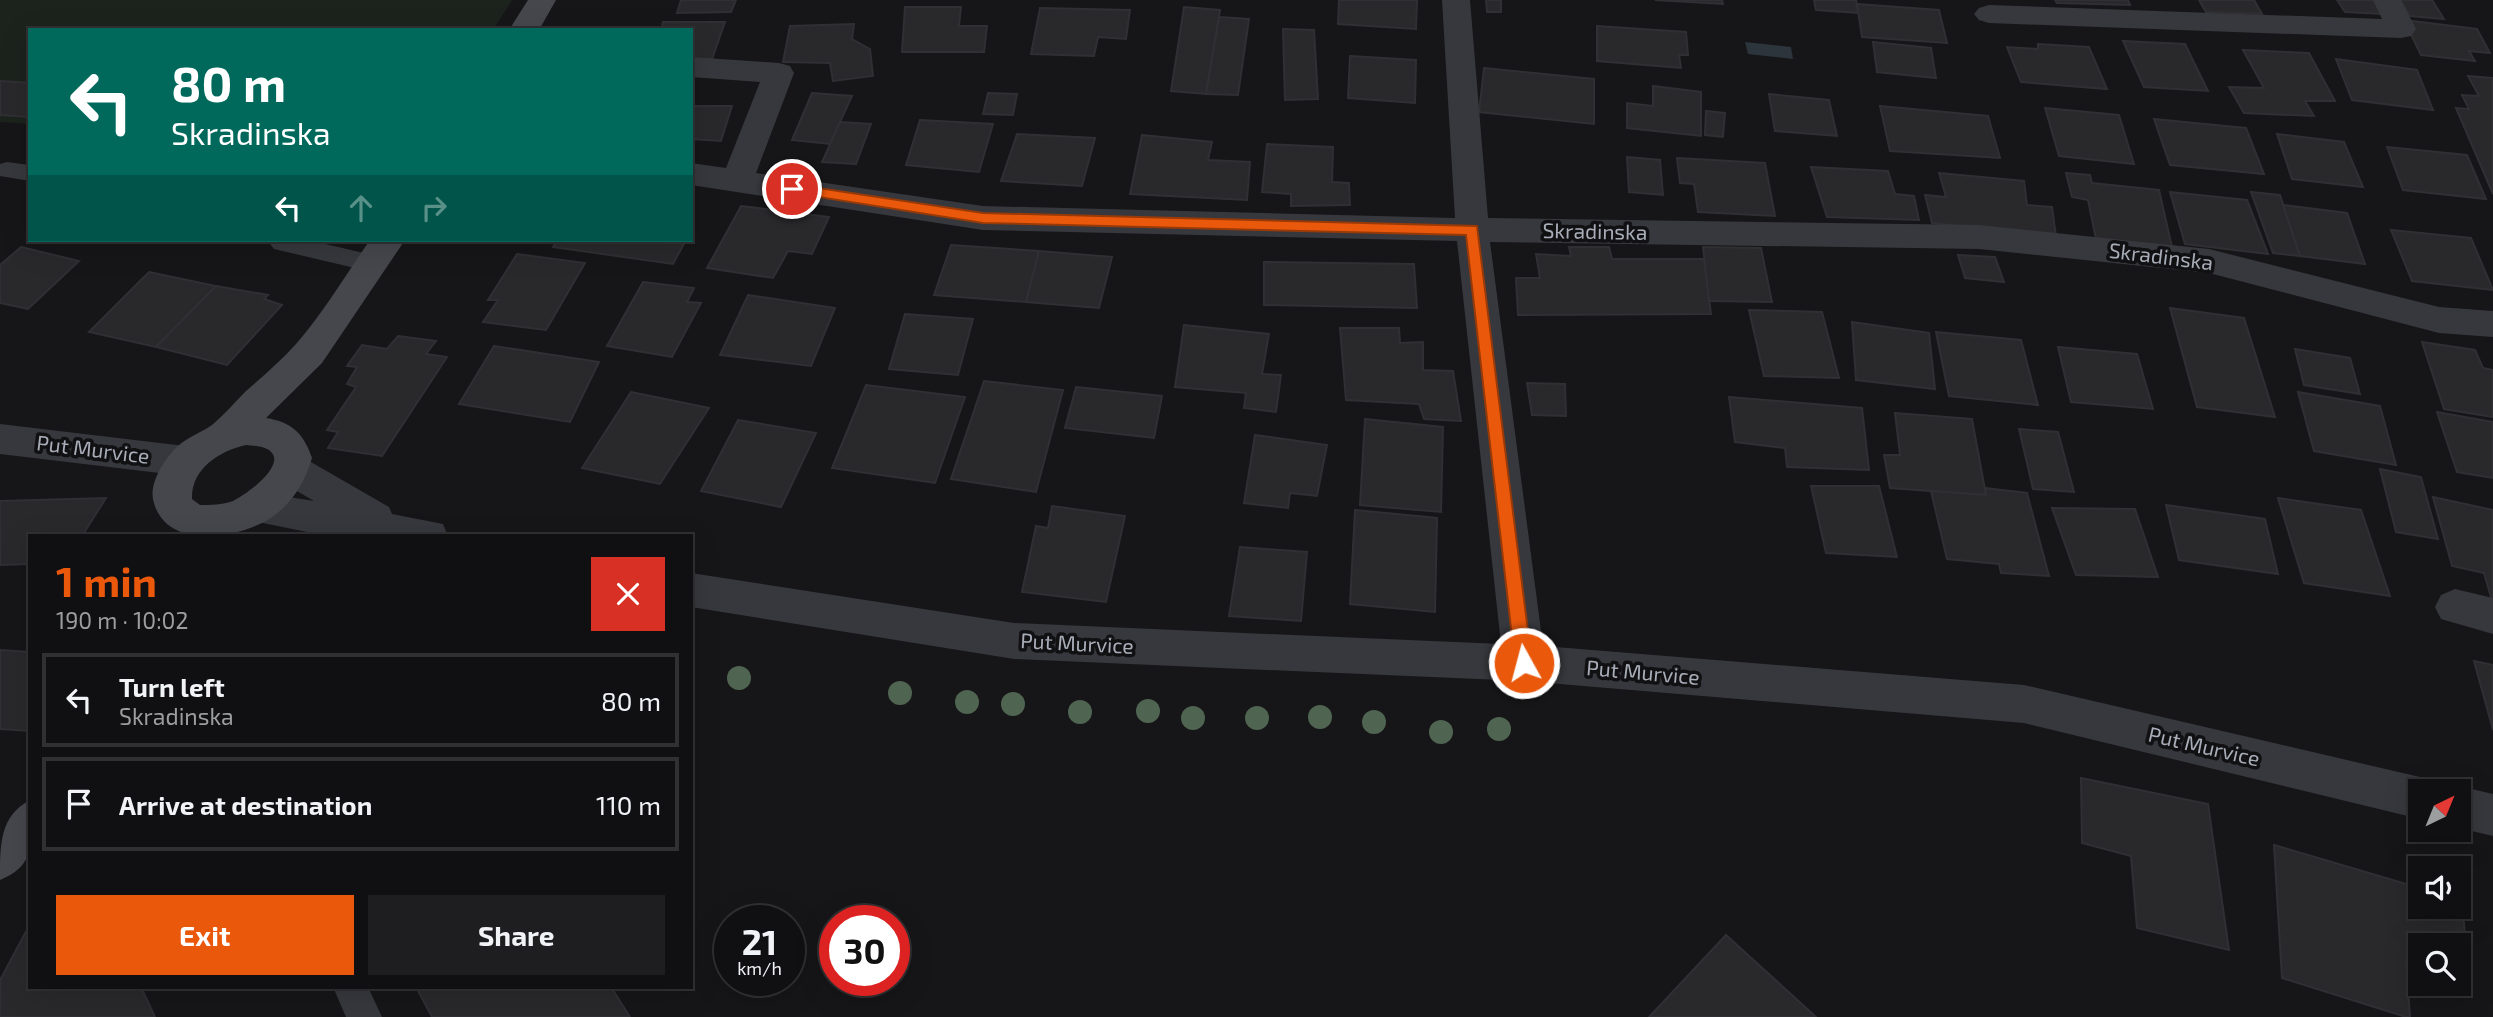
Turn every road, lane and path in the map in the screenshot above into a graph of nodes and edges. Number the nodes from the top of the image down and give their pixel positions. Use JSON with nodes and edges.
{"nodes":[{"id":1,"x":542,"y":0,"type":"edge"},
{"id":2,"x":1456,"y":0,"type":"edge"},
{"id":3,"x":2387,"y":0,"type":"edge"},
{"id":4,"x":1989,"y":14,"type":"dead end"},
{"id":5,"x":525,"y":28,"type":"edge"},
{"id":6,"x":693,"y":68,"type":"edge"},
{"id":7,"x":693,"y":174,"type":"edge"},
{"id":8,"x":737,"y":181,"type":"junction"},
{"id":9,"x":1472,"y":230,"type":"junction"},
{"id":10,"x":282,"y":242,"type":"edge"},
{"id":11,"x":380,"y":252,"type":"edge"},
{"id":12,"x":2493,"y":324,"type":"edge"},
{"id":13,"x":309,"y":352,"type":"junction"},
{"id":14,"x":225,"y":435,"type":"junction"},
{"id":15,"x":0,"y":439,"type":"edge"},
{"id":16,"x":291,"y":457,"type":"junction"},
{"id":17,"x":185,"y":461,"type":"junction"},
{"id":18,"x":176,"y":522,"type":"edge"},
{"id":19,"x":245,"y":522,"type":"edge"},
{"id":20,"x":412,"y":532,"type":"edge"},
{"id":21,"x":693,"y":590,"type":"edge"},
{"id":22,"x":2455,"y":607,"type":"dead end"},
{"id":23,"x":2493,"y":616,"type":"edge"},
{"id":24,"x":1524,"y":663,"type":"junction"},
{"id":25,"x":2408,"y":795,"type":"edge"},
{"id":26,"x":2471,"y":810,"type":"edge"},
{"id":27,"x":2493,"y":815,"type":"edge"},
{"id":28,"x":28,"y":823,"type":"edge"},
{"id":29,"x":0,"y":858,"type":"edge"},
{"id":30,"x":351,"y":989,"type":"edge"},
{"id":31,"x":364,"y":1017,"type":"edge"}],
"edges":[{"from":1,"to":5,"type":"main road"},
{"from":2,"to":9,"type":"street"},
{"from":3,"to":4,"type":"street"},
{"from":6,"to":8,"type":"street"},
{"from":7,"to":8,"type":"street","name":"Skradinska"},
{"from":8,"to":9,"type":"street","name":"Skradinska"},
{"from":9,"to":12,"type":"street","name":"Skradinska"},
{"from":9,"to":24,"type":"street"},
{"from":10,"to":11,"type":"lane"},
{"from":11,"to":13,"type":"main road"},
{"from":13,"to":14,"type":"main road"},
{"from":13,"to":16,"type":"main road"},
{"from":14,"to":16,"type":"main road"},
{"from":14,"to":17,"type":"main road"},
{"from":15,"to":17,"type":"street","name":"Put Murvice"},
{"from":16,"to":19,"type":"main road"},
{"from":16,"to":20,"type":"street"},
{"from":17,"to":18,"type":"main road"},
{"from":18,"to":19,"type":"main road"},
{"from":19,"to":20,"type":"street"},
{"from":21,"to":24,"type":"street","name":"Put Murvice"},
{"from":22,"to":23,"type":"street"},
{"from":24,"to":25,"type":"street","name":"Put Murvice"},
{"from":26,"to":27,"type":"street"},
{"from":28,"to":29,"type":"main road"},
{"from":30,"to":31,"type":"lane"}]}
